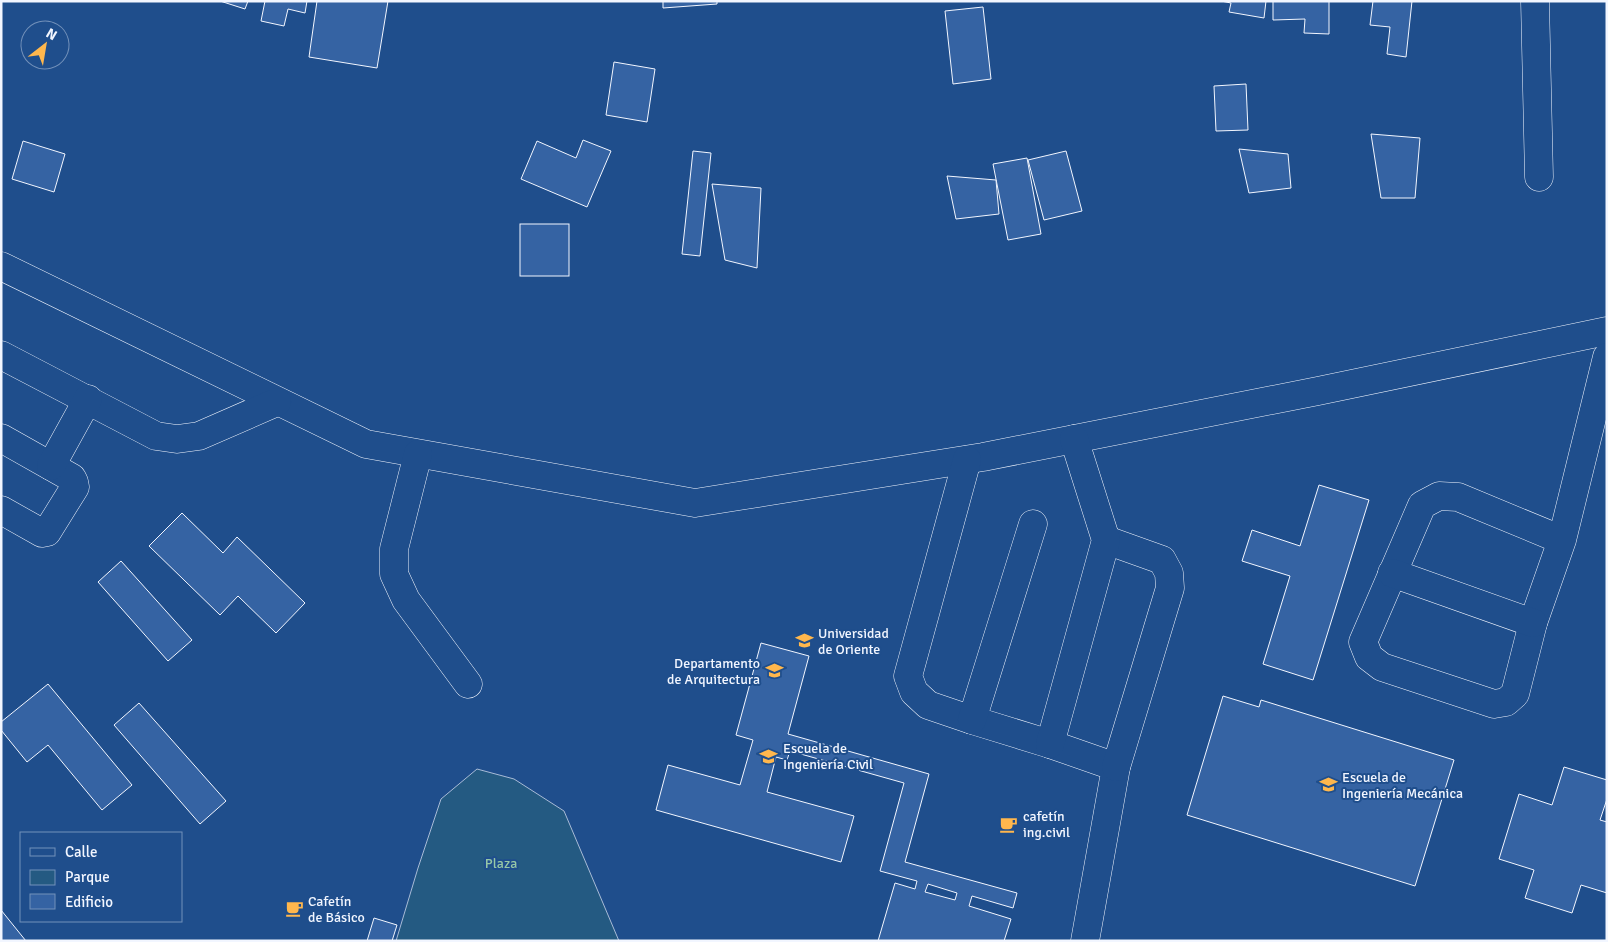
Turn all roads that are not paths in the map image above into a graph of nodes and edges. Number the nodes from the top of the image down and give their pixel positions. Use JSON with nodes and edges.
{"nodes":[{"id":1,"x":1535,"y":1,"type":"edge"},
{"id":2,"x":1538,"y":177,"type":"dead end"},
{"id":3,"x":1,"y":266,"type":"edge"},
{"id":4,"x":1607,"y":331,"type":"edge"},
{"id":5,"x":1,"y":355,"type":"edge"},
{"id":6,"x":1607,"y":357,"type":"edge"},
{"id":7,"x":88,"y":399,"type":"junction"},
{"id":8,"x":277,"y":402,"type":"junction"},
{"id":9,"x":1,"y":438,"type":"edge"},
{"id":10,"x":1074,"y":439,"type":"junction"},
{"id":11,"x":418,"y":454,"type":"junction"},
{"id":12,"x":967,"y":460,"type":"junction"},
{"id":13,"x":51,"y":466,"type":"junction"},
{"id":14,"x":1,"y":510,"type":"edge"},
{"id":15,"x":1032,"y":524,"type":"dead end"},
{"id":16,"x":1106,"y":540,"type":"junction"},
{"id":17,"x":1562,"y":540,"type":"junction"},
{"id":18,"x":1392,"y":573,"type":"junction"},
{"id":19,"x":1533,"y":623,"type":"junction"},
{"id":20,"x":468,"y":684,"type":"dead end"},
{"id":21,"x":972,"y":720,"type":"junction"},
{"id":22,"x":1050,"y":744,"type":"junction"},
{"id":23,"x":1116,"y":767,"type":"junction"},
{"id":24,"x":1085,"y":941,"type":"edge"}],
"edges":[{"from":1,"to":2,"type":"street"},
{"from":3,"to":8,"type":"street"},
{"from":4,"to":10,"type":"street"},
{"from":5,"to":7,"type":"street"},
{"from":6,"to":17,"type":"street"},
{"from":7,"to":8,"type":"street"},
{"from":7,"to":13,"type":"street"},
{"from":8,"to":11,"type":"street"},
{"from":9,"to":13,"type":"street"},
{"from":10,"to":12,"type":"street"},
{"from":10,"to":16,"type":"street"},
{"from":11,"to":12,"type":"street"},
{"from":11,"to":20,"type":"street"},
{"from":12,"to":21,"type":"street"},
{"from":13,"to":14,"type":"street"},
{"from":15,"to":21,"type":"street"},
{"from":16,"to":22,"type":"street"},
{"from":16,"to":23,"type":"street"},
{"from":17,"to":18,"type":"street"},
{"from":17,"to":19,"type":"street"},
{"from":18,"to":19,"type":"street"},
{"from":18,"to":19,"type":"street"},
{"from":21,"to":22,"type":"street"},
{"from":22,"to":23,"type":"street"},
{"from":23,"to":24,"type":"street"}]}
